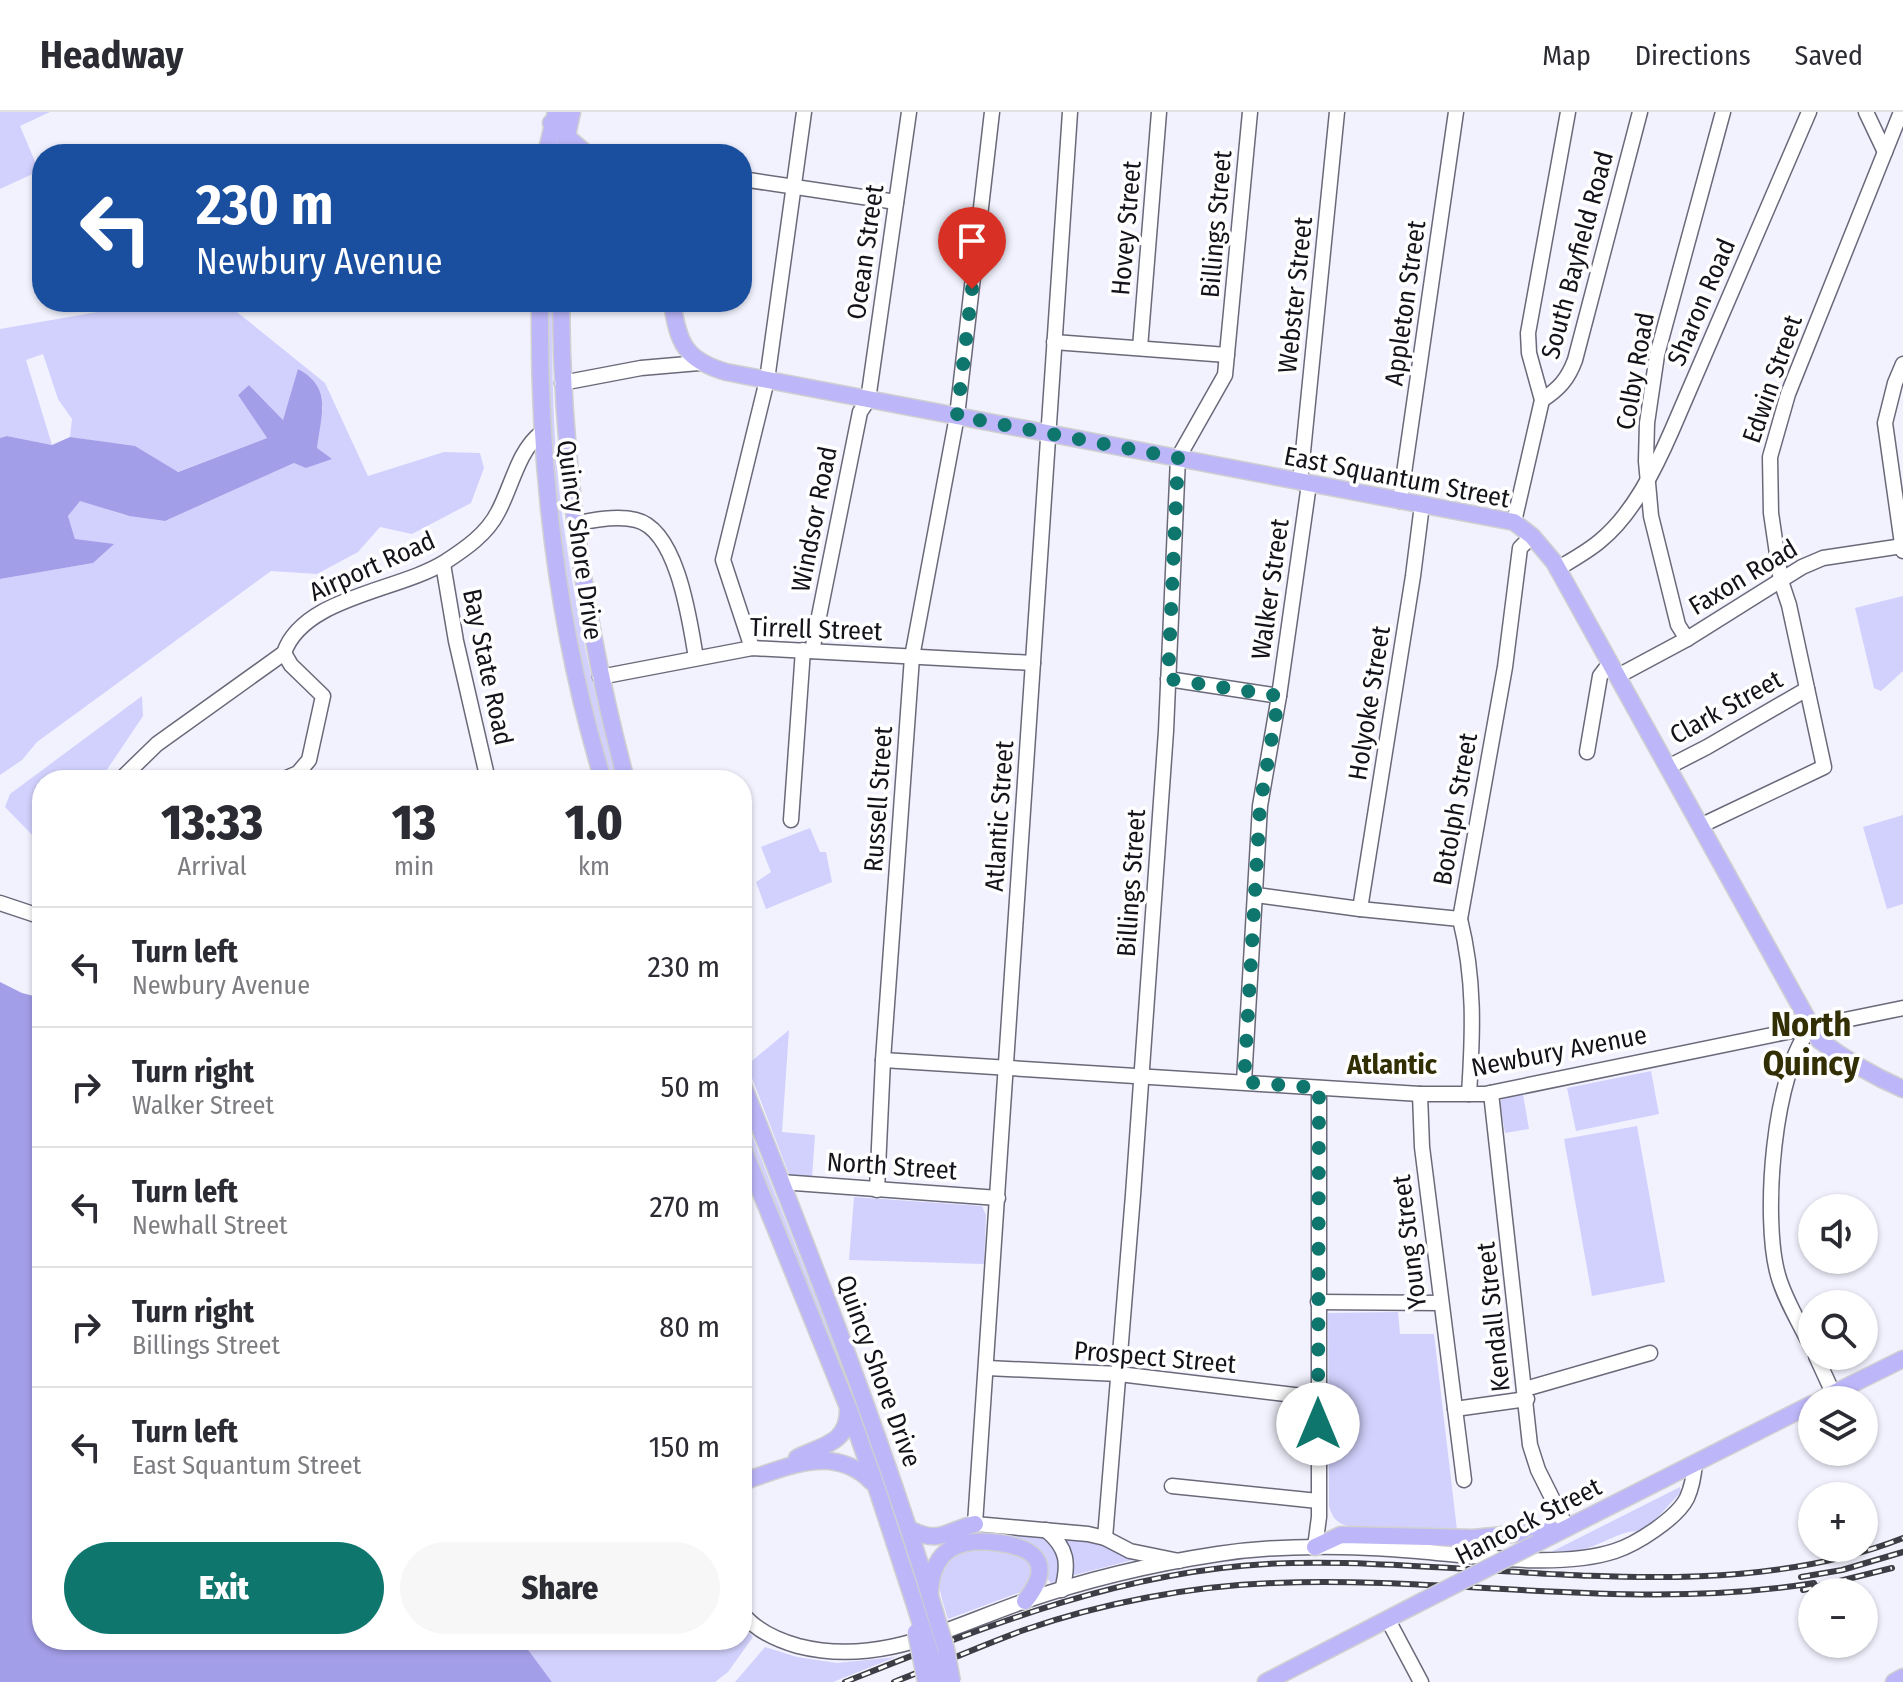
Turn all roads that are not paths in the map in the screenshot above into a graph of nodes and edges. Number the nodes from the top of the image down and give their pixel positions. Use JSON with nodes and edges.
{"nodes":[{"id":1,"x":572,"y":112,"type":"edge"},
{"id":2,"x":804,"y":112,"type":"edge"},
{"id":3,"x":909,"y":112,"type":"edge"},
{"id":4,"x":992,"y":112,"type":"edge"},
{"id":5,"x":1070,"y":112,"type":"edge"},
{"id":6,"x":1159,"y":112,"type":"edge"},
{"id":7,"x":1250,"y":112,"type":"edge"},
{"id":8,"x":1337,"y":112,"type":"edge"},
{"id":9,"x":1456,"y":112,"type":"edge"},
{"id":10,"x":1568,"y":112,"type":"edge"},
{"id":11,"x":1640,"y":112,"type":"edge"},
{"id":12,"x":1723,"y":112,"type":"edge"},
{"id":13,"x":1809,"y":112,"type":"edge"},
{"id":14,"x":1866,"y":112,"type":"edge"},
{"id":15,"x":1901,"y":112,"type":"edge"},
{"id":16,"x":549,"y":116,"type":"edge"},
{"id":17,"x":566,"y":134,"type":"junction"},
{"id":18,"x":547,"y":144,"type":"edge"},
{"id":19,"x":564,"y":144,"type":"edge"},
{"id":20,"x":576,"y":144,"type":"edge"},
{"id":21,"x":1885,"y":152,"type":"junction"},
{"id":22,"x":752,"y":180,"type":"edge"},
{"id":23,"x":793,"y":186,"type":"junction"},
{"id":24,"x":896,"y":202,"type":"junction"},
{"id":25,"x":540,"y":312,"type":"edge"},
{"id":26,"x":561,"y":312,"type":"edge"},
{"id":27,"x":674,"y":312,"type":"edge"},
{"id":28,"x":1054,"y":342,"type":"junction"},
{"id":29,"x":1140,"y":348,"type":"junction"},
{"id":30,"x":1227,"y":355,"type":"junction"},
{"id":31,"x":699,"y":363,"type":"junction"},
{"id":32,"x":1903,"y":364,"type":"edge"},
{"id":33,"x":767,"y":380,"type":"junction"},
{"id":34,"x":562,"y":383,"type":"junction"},
{"id":35,"x":1899,"y":383,"type":"edge"},
{"id":36,"x":868,"y":400,"type":"junction"},
{"id":37,"x":1542,"y":400,"type":"junction"},
{"id":38,"x":957,"y":416,"type":"junction"},
{"id":39,"x":541,"y":433,"type":"junction"},
{"id":40,"x":1048,"y":435,"type":"junction"},
{"id":41,"x":1178,"y":458,"type":"junction"},
{"id":42,"x":1648,"y":479,"type":"junction"},
{"id":43,"x":1304,"y":483,"type":"junction"},
{"id":44,"x":1400,"y":501,"type":"junction"},
{"id":45,"x":1422,"y":505,"type":"junction"},
{"id":46,"x":1514,"y":522,"type":"junction"},
{"id":47,"x":574,"y":524,"type":"junction"},
{"id":48,"x":1532,"y":536,"type":"junction"},
{"id":49,"x":1903,"y":548,"type":"edge"},
{"id":50,"x":443,"y":564,"type":"junction"},
{"id":51,"x":1557,"y":569,"type":"junction"},
{"id":52,"x":1781,"y":581,"type":"junction"},
{"id":53,"x":1687,"y":639,"type":"junction"},
{"id":54,"x":752,"y":648,"type":"junction"},
{"id":55,"x":808,"y":650,"type":"junction"},
{"id":56,"x":284,"y":653,"type":"junction"},
{"id":57,"x":912,"y":657,"type":"junction"},
{"id":58,"x":696,"y":658,"type":"junction"},
{"id":59,"x":1033,"y":663,"type":"junction"},
{"id":60,"x":1614,"y":670,"type":"junction"},
{"id":61,"x":600,"y":677,"type":"junction"},
{"id":62,"x":1168,"y":679,"type":"junction"},
{"id":63,"x":1807,"y":689,"type":"junction"},
{"id":64,"x":1279,"y":696,"type":"junction"},
{"id":65,"x":1587,"y":752,"type":"dead end"},
{"id":66,"x":1668,"y":767,"type":"junction"},
{"id":67,"x":130,"y":770,"type":"edge"},
{"id":68,"x":308,"y":770,"type":"edge"},
{"id":69,"x":486,"y":770,"type":"edge"},
{"id":70,"x":600,"y":770,"type":"edge"},
{"id":71,"x":623,"y":770,"type":"edge"},
{"id":72,"x":791,"y":820,"type":"dead end"},
{"id":73,"x":1700,"y":826,"type":"junction"},
{"id":74,"x":1256,"y":895,"type":"junction"},
{"id":75,"x":0,"y":903,"type":"edge"},
{"id":76,"x":1360,"y":909,"type":"junction"},
{"id":77,"x":32,"y":914,"type":"edge"},
{"id":78,"x":1460,"y":919,"type":"junction"},
{"id":79,"x":1903,"y":1008,"type":"edge"},
{"id":80,"x":1812,"y":1026,"type":"junction"},
{"id":81,"x":883,"y":1060,"type":"junction"},
{"id":82,"x":1007,"y":1068,"type":"junction"},
{"id":83,"x":1141,"y":1077,"type":"junction"},
{"id":84,"x":1244,"y":1082,"type":"junction"},
{"id":85,"x":1319,"y":1088,"type":"junction"},
{"id":86,"x":1903,"y":1089,"type":"edge"},
{"id":87,"x":1491,"y":1093,"type":"junction"},
{"id":88,"x":1420,"y":1094,"type":"junction"},
{"id":89,"x":1469,"y":1094,"type":"junction"},
{"id":90,"x":752,"y":1108,"type":"edge"},
{"id":91,"x":781,"y":1182,"type":"junction"},
{"id":92,"x":877,"y":1190,"type":"junction"},
{"id":93,"x":752,"y":1191,"type":"edge"},
{"id":94,"x":998,"y":1198,"type":"junction"},
{"id":95,"x":1318,"y":1302,"type":"junction"},
{"id":96,"x":1441,"y":1303,"type":"junction"},
{"id":97,"x":1798,"y":1319,"type":"edge"},
{"id":98,"x":1650,"y":1353,"type":"dead end"},
{"id":99,"x":1903,"y":1359,"type":"edge"},
{"id":100,"x":987,"y":1368,"type":"junction"},
{"id":101,"x":1119,"y":1374,"type":"junction"},
{"id":102,"x":1847,"y":1386,"type":"edge"},
{"id":103,"x":1526,"y":1394,"type":"junction"},
{"id":104,"x":1319,"y":1398,"type":"junction"},
{"id":105,"x":848,"y":1407,"type":"junction"},
{"id":106,"x":1455,"y":1409,"type":"junction"},
{"id":107,"x":1798,"y":1411,"type":"edge"},
{"id":108,"x":1695,"y":1463,"type":"junction"},
{"id":109,"x":775,"y":1471,"type":"junction"},
{"id":110,"x":752,"y":1479,"type":"edge"},
{"id":111,"x":1464,"y":1480,"type":"dead end"},
{"id":112,"x":876,"y":1486,"type":"junction"},
{"id":113,"x":1172,"y":1486,"type":"dead end"},
{"id":114,"x":1318,"y":1501,"type":"junction"},
{"id":115,"x":975,"y":1524,"type":"junction"},
{"id":116,"x":1567,"y":1528,"type":"junction"},
{"id":117,"x":909,"y":1529,"type":"junction"},
{"id":118,"x":1046,"y":1530,"type":"junction"},
{"id":119,"x":1105,"y":1538,"type":"junction"},
{"id":120,"x":1315,"y":1547,"type":"junction"},
{"id":121,"x":1179,"y":1561,"type":"junction"},
{"id":122,"x":1062,"y":1590,"type":"junction"},
{"id":123,"x":930,"y":1596,"type":"junction"},
{"id":124,"x":1025,"y":1601,"type":"junction"},
{"id":125,"x":914,"y":1602,"type":"junction"},
{"id":126,"x":1388,"y":1620,"type":"junction"},
{"id":127,"x":752,"y":1622,"type":"edge"},
{"id":128,"x":1903,"y":1677,"type":"edge"},
{"id":129,"x":1284,"y":1678,"type":"edge"},
{"id":130,"x":926,"y":1682,"type":"edge"},
{"id":131,"x":939,"y":1682,"type":"edge"},
{"id":132,"x":952,"y":1682,"type":"edge"},
{"id":133,"x":1266,"y":1682,"type":"edge"},
{"id":134,"x":1421,"y":1682,"type":"edge"},
{"id":135,"x":1894,"y":1682,"type":"edge"}],
"edges":[{"from":1,"to":17,"type":"main road"},
{"from":2,"to":23,"type":"street"},
{"from":3,"to":24,"type":"street","name":"Ocean Street"},
{"from":4,"to":38,"type":"street","name":"Russell Street"},
{"from":5,"to":28,"type":"street","name":"Atlantic Street"},
{"from":6,"to":29,"type":"street","name":"Hovey Street"},
{"from":7,"to":30,"type":"street","name":"Billings Street"},
{"from":8,"to":43,"type":"street","name":"Webster Street"},
{"from":9,"to":44,"type":"street","name":"Appleton Street"},
{"from":10,"to":37,"type":"street"},
{"from":11,"to":37,"type":"street","name":"South Bayfield Road"},
{"from":12,"to":42,"type":"street","name":"Colby Road"},
{"from":13,"to":42,"type":"street","name":"Sharon Road"},
{"from":14,"to":21,"type":"street"},
{"from":15,"to":21,"type":"street","name":"Edwin Street"},
{"from":16,"to":17,"type":"main road"},
{"from":16,"to":18,"type":"main road"},
{"from":17,"to":19,"type":"main road"},
{"from":17,"to":20,"type":"main road"},
{"from":21,"to":52,"type":"street","name":"Edwin Street"},
{"from":22,"to":23,"type":"street"},
{"from":23,"to":24,"type":"street"},
{"from":23,"to":33,"type":"street"},
{"from":24,"to":36,"type":"street","name":"Ocean Street"},
{"from":25,"to":39,"type":"main road","name":"Quincy Shore Drive"},
{"from":26,"to":34,"type":"main road","name":"Quincy Shore Drive"},
{"from":27,"to":31,"type":"main road"},
{"from":28,"to":29,"type":"street"},
{"from":28,"to":40,"type":"street","name":"Atlantic Street"},
{"from":29,"to":30,"type":"street"},
{"from":30,"to":41,"type":"street","name":"Billings Street"},
{"from":31,"to":33,"type":"main road","name":"East Squantum Street"},
{"from":31,"to":34,"type":"street"},
{"from":32,"to":35,"type":"street"},
{"from":33,"to":36,"type":"main road","name":"East Squantum Street"},
{"from":33,"to":54,"type":"street"},
{"from":34,"to":47,"type":"main road","name":"Quincy Shore Drive"},
{"from":35,"to":49,"type":"street"},
{"from":36,"to":38,"type":"main road","name":"East Squantum Street"},
{"from":36,"to":55,"type":"street","name":"Windsor Road"},
{"from":37,"to":46,"type":"street"},
{"from":38,"to":40,"type":"main road","name":"East Squantum Street"},
{"from":38,"to":57,"type":"street","name":"Russell Street"},
{"from":39,"to":50,"type":"street","name":"Airport Road"},
{"from":39,"to":70,"type":"main road","name":"Quincy Shore Drive"},
{"from":40,"to":41,"type":"main road","name":"East Squantum Street"},
{"from":40,"to":59,"type":"street","name":"Atlantic Street"},
{"from":41,"to":43,"type":"main road","name":"East Squantum Street"},
{"from":41,"to":62,"type":"street","name":"Billings Street"},
{"from":42,"to":51,"type":"street","name":"Sharon Road"},
{"from":42,"to":53,"type":"street","name":"Colby Road"},
{"from":43,"to":44,"type":"main road","name":"East Squantum Street"},
{"from":43,"to":64,"type":"street","name":"Walker Street"},
{"from":44,"to":45,"type":"main road","name":"East Squantum Street"},
{"from":45,"to":46,"type":"main road","name":"East Squantum Street"},
{"from":45,"to":76,"type":"street","name":"Holyoke Street"},
{"from":46,"to":48,"type":"main road","name":"East Squantum Street"},
{"from":47,"to":58,"type":"street"},
{"from":47,"to":61,"type":"main road","name":"Quincy Shore Drive"},
{"from":48,"to":51,"type":"main road","name":"East Squantum Street"},
{"from":48,"to":78,"type":"street","name":"Botolph Street"},
{"from":49,"to":52,"type":"street","name":"Faxon Road"},
{"from":50,"to":56,"type":"street","name":"Airport Road"},
{"from":50,"to":69,"type":"street","name":"Bay State Road"},
{"from":51,"to":60,"type":"main road","name":"East Squantum Street"},
{"from":52,"to":53,"type":"street","name":"Faxon Road"},
{"from":52,"to":63,"type":"street","name":"Edwin Street"},
{"from":53,"to":60,"type":"street","name":"Faxon Road"},
{"from":54,"to":55,"type":"street","name":"Tirrell Street"},
{"from":54,"to":58,"type":"street","name":"Tirrell Street"},
{"from":55,"to":57,"type":"street","name":"Tirrell Street"},
{"from":55,"to":72,"type":"street","name":"Windsor Road"},
{"from":56,"to":67,"type":"street","name":"Airport Road"},
{"from":56,"to":68,"type":"street"},
{"from":57,"to":59,"type":"street","name":"Tirrell Street"},
{"from":57,"to":81,"type":"street","name":"Russell Street"},
{"from":58,"to":61,"type":"street","name":"Tirrell Street"},
{"from":59,"to":82,"type":"street","name":"Atlantic Street"},
{"from":60,"to":65,"type":"street"},
{"from":60,"to":66,"type":"main road","name":"East Squantum Street"},
{"from":61,"to":71,"type":"main road","name":"Quincy Shore Drive"},
{"from":62,"to":64,"type":"street"},
{"from":62,"to":83,"type":"street","name":"Billings Street"},
{"from":63,"to":66,"type":"street","name":"Clark Street"},
{"from":63,"to":73,"type":"street","name":"Edwin Street"},
{"from":64,"to":74,"type":"street","name":"Walker Street"},
{"from":66,"to":73,"type":"main road","name":"East Squantum Street"},
{"from":73,"to":80,"type":"main road","name":"East Squantum Street"},
{"from":74,"to":76,"type":"street"},
{"from":74,"to":84,"type":"street","name":"Walker Street"},
{"from":75,"to":77,"type":"street"},
{"from":76,"to":78,"type":"street"},
{"from":78,"to":89,"type":"street","name":"Botolph Street"},
{"from":79,"to":80,"type":"street","name":"Newbury Avenue"},
{"from":80,"to":86,"type":"main road","name":"East Squantum Street"},
{"from":80,"to":87,"type":"street","name":"Newbury Avenue"},
{"from":80,"to":97,"type":"street"},
{"from":81,"to":82,"type":"street","name":"Newbury Avenue"},
{"from":81,"to":92,"type":"street","name":"Russell Street"},
{"from":82,"to":83,"type":"street","name":"Newbury Avenue"},
{"from":82,"to":94,"type":"street","name":"Atlantic Street"},
{"from":83,"to":84,"type":"street","name":"Newbury Avenue"},
{"from":83,"to":101,"type":"street","name":"Billings Street"},
{"from":84,"to":85,"type":"street","name":"Newbury Avenue"},
{"from":85,"to":88,"type":"street","name":"Newbury Avenue"},
{"from":85,"to":95,"type":"street"},
{"from":87,"to":89,"type":"street","name":"Newbury Avenue"},
{"from":87,"to":103,"type":"street","name":"Kendall Street"},
{"from":88,"to":89,"type":"street","name":"Newbury Avenue"},
{"from":88,"to":96,"type":"street","name":"Young Street"},
{"from":90,"to":91,"type":"main road","name":"Quincy Shore Drive"},
{"from":91,"to":92,"type":"street","name":"North Street"},
{"from":91,"to":117,"type":"main road","name":"Quincy Shore Drive"},
{"from":92,"to":94,"type":"street","name":"North Street"},
{"from":93,"to":105,"type":"main road","name":"Quincy Shore Drive"},
{"from":94,"to":100,"type":"street","name":"Atlantic Street"},
{"from":95,"to":96,"type":"street"},
{"from":95,"to":104,"type":"street"},
{"from":96,"to":106,"type":"street","name":"Young Street"},
{"from":98,"to":103,"type":"street"},
{"from":99,"to":102,"type":"main road"},
{"from":100,"to":101,"type":"street","name":"Prospect Street"},
{"from":100,"to":115,"type":"street","name":"Atlantic Street"},
{"from":101,"to":104,"type":"street","name":"Prospect Street"},
{"from":101,"to":119,"type":"street","name":"Billings Street"},
{"from":103,"to":106,"type":"street"},
{"from":103,"to":116,"type":"street","name":"Kendall Street"},
{"from":104,"to":114,"type":"street"},
{"from":105,"to":109,"type":"main road"},
{"from":105,"to":112,"type":"main road","name":"Quincy Shore Drive"},
{"from":106,"to":111,"type":"street","name":"Young Street"},
{"from":107,"to":108,"type":"main road","name":"Hancock Street"},
{"from":108,"to":116,"type":"main road","name":"Hancock Street"},
{"from":108,"to":120,"type":"street"},
{"from":109,"to":110,"type":"main road"},
{"from":109,"to":112,"type":"main road"},
{"from":112,"to":125,"type":"main road","name":"Quincy Shore Drive"},
{"from":113,"to":114,"type":"street"},
{"from":114,"to":120,"type":"street"},
{"from":115,"to":117,"type":"main road"},
{"from":115,"to":118,"type":"street"},
{"from":116,"to":120,"type":"main road"},
{"from":116,"to":126,"type":"main road","name":"Hancock Street","bridge":true},
{"from":117,"to":123,"type":"main road","name":"Quincy Shore Drive"},
{"from":118,"to":119,"type":"street"},
{"from":118,"to":122,"type":"street"},
{"from":119,"to":121,"type":"street"},
{"from":120,"to":121,"type":"street"},
{"from":121,"to":122,"type":"street"},
{"from":122,"to":124,"type":"street"},
{"from":123,"to":124,"type":"main road"},
{"from":123,"to":132,"type":"main road","name":"Quincy Shore Drive","bridge":true},
{"from":124,"to":127,"type":"street"},
{"from":125,"to":130,"type":"main road","bridge":true},
{"from":125,"to":131,"type":"main road","name":"Quincy Shore Drive","bridge":true},
{"from":126,"to":129,"type":"main road","name":"Hancock Street"},
{"from":126,"to":134,"type":"street"},
{"from":128,"to":135,"type":"main road"},
{"from":129,"to":133,"type":"main road","name":"Hancock Street"}]}
